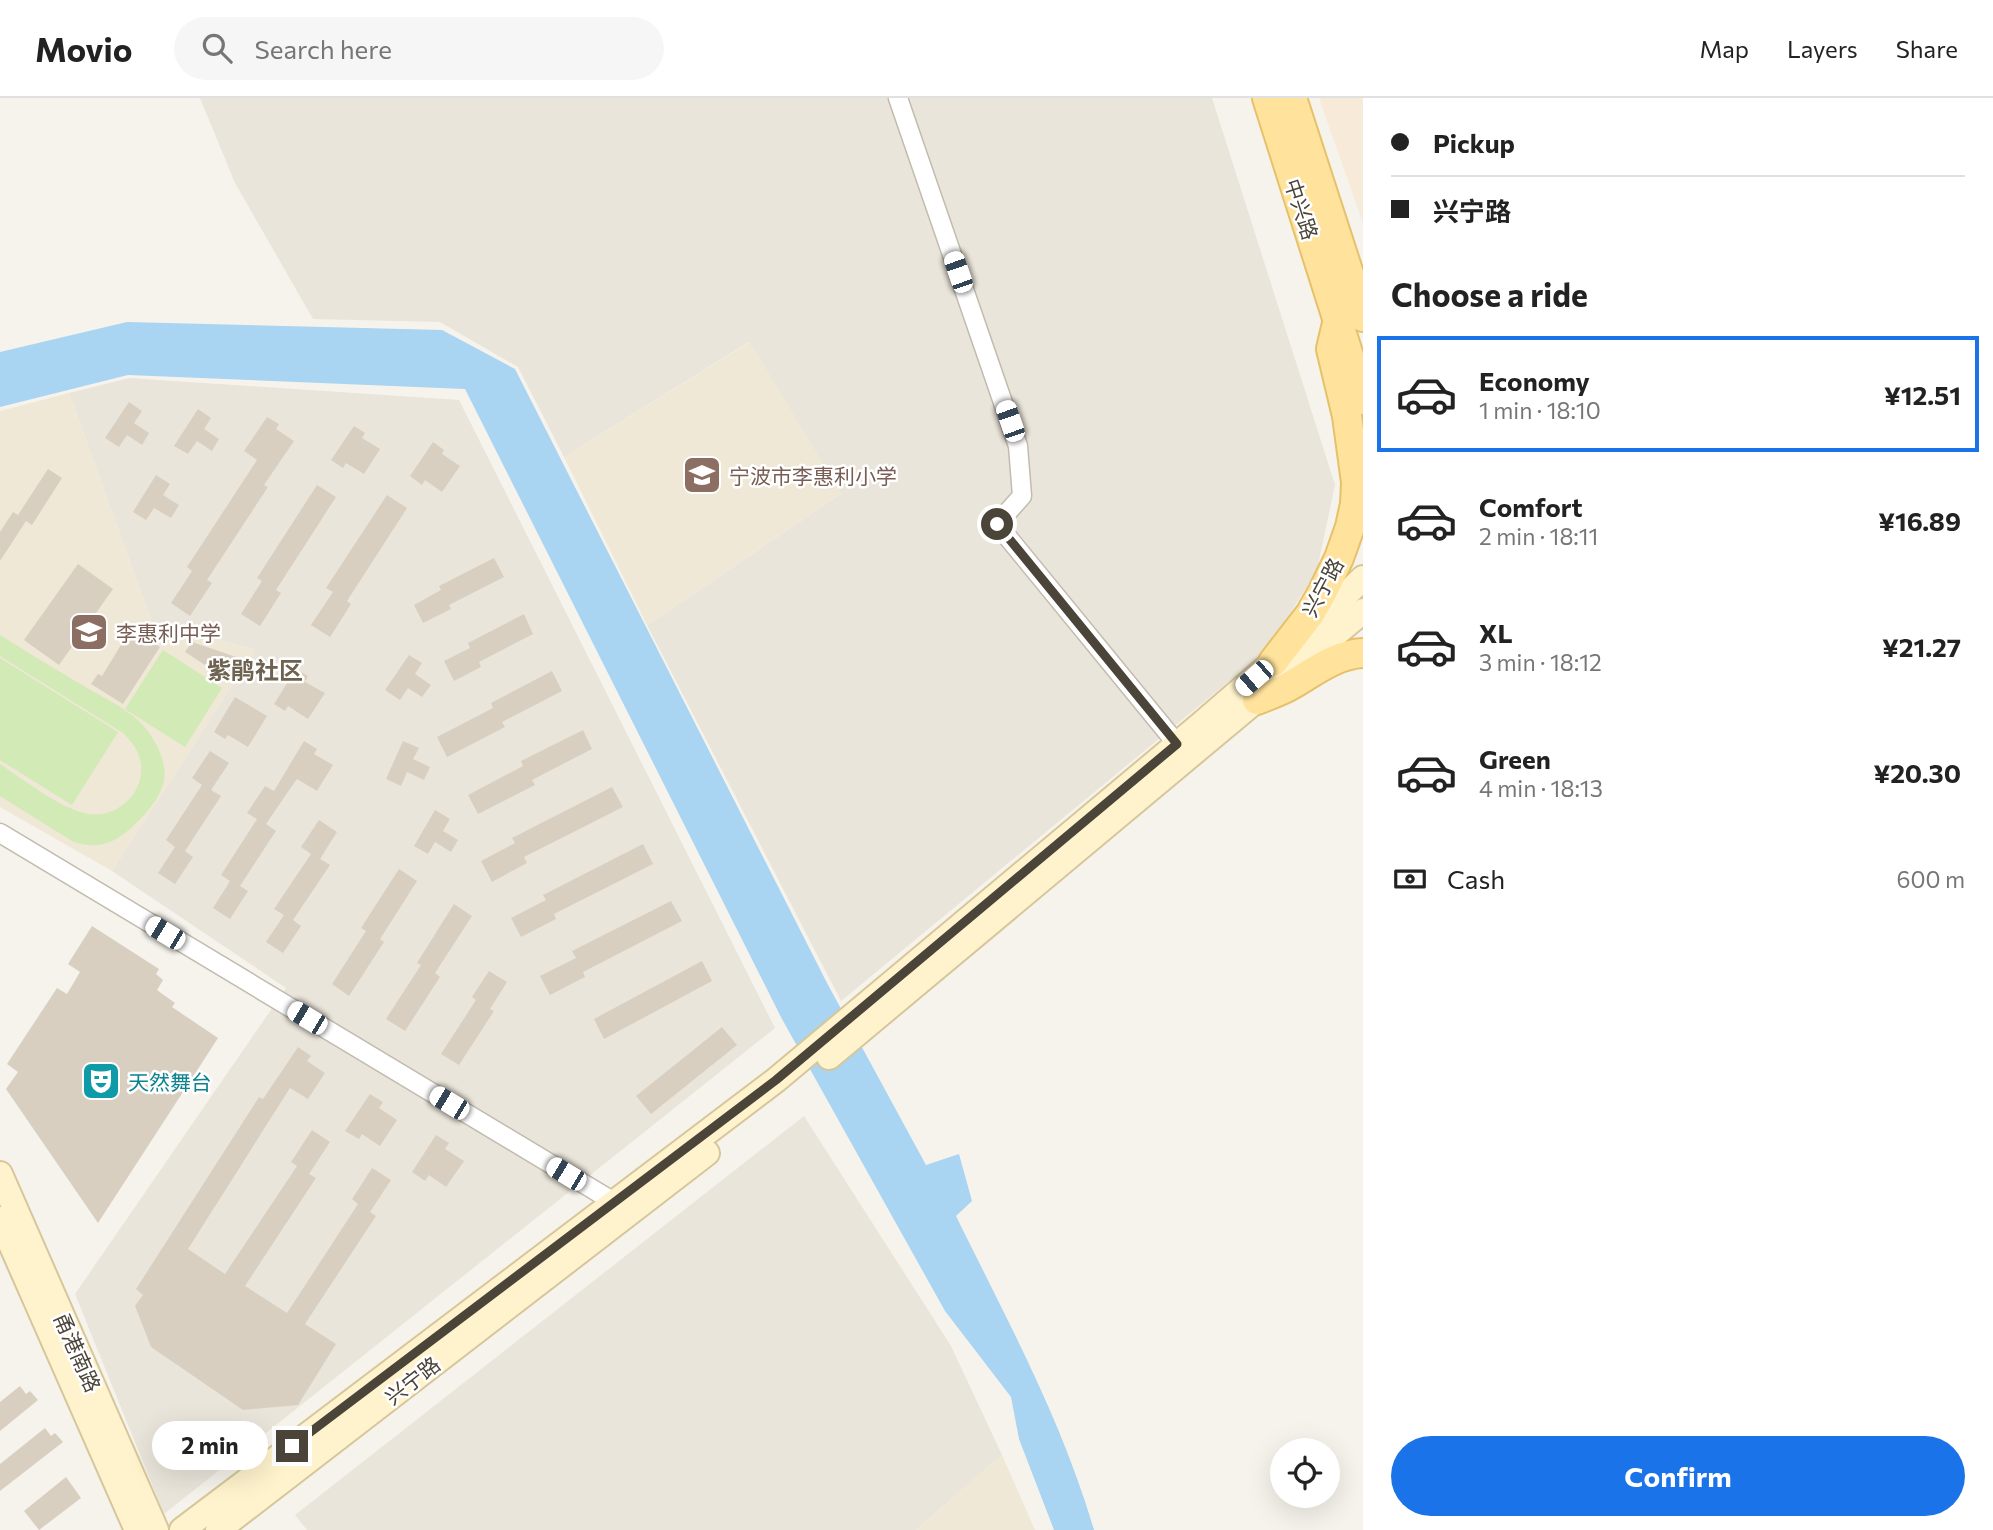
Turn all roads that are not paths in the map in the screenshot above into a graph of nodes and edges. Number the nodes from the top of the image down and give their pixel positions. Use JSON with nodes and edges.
{"nodes":[{"id":1,"x":898,"y":98,"type":"edge"},
{"id":2,"x":1267,"y":98,"type":"edge"},
{"id":3,"x":1292,"y":98,"type":"edge"},
{"id":4,"x":1351,"y":318,"type":"edge"},
{"id":5,"x":1363,"y":400,"type":"edge"},
{"id":6,"x":1355,"y":504,"type":"joint"},
{"id":7,"x":1363,"y":578,"type":"edge"},
{"id":8,"x":1363,"y":611,"type":"edge"},
{"id":9,"x":1363,"y":653,"type":"edge"},
{"id":10,"x":1273,"y":662,"type":"junction"},
{"id":11,"x":1258,"y":700,"type":"junction"},
{"id":12,"x":1177,"y":744,"type":"junction"},
{"id":13,"x":0,"y":833,"type":"edge"},
{"id":14,"x":908,"y":982,"type":"junction"},
{"id":15,"x":781,"y":1086,"type":"junction"},
{"id":16,"x":0,"y":1174,"type":"edge"},
{"id":17,"x":614,"y":1202,"type":"junction"},
{"id":18,"x":0,"y":1219,"type":"edge"},
{"id":19,"x":137,"y":1530,"type":"edge"},
{"id":20,"x":156,"y":1530,"type":"edge"},
{"id":21,"x":182,"y":1530,"type":"edge"},
{"id":22,"x":218,"y":1530,"type":"edge"}],
"edges":[{"from":1,"to":12,"type":"street"},
{"from":2,"to":4,"type":"main road","name":"中兴路"},
{"from":3,"to":4,"type":"main road","name":"中兴路"},
{"from":4,"to":5,"type":"main road","name":"中兴路"},
{"from":4,"to":6,"type":"main road","name":"中兴路"},
{"from":6,"to":10,"type":"main road","name":"兴宁路"},
{"from":7,"to":10,"type":"main road","name":"兴宁路"},
{"from":8,"to":11,"type":"main road","name":"兴宁路"},
{"from":9,"to":11,"type":"main road","name":"兴宁路"},
{"from":10,"to":12,"type":"main road","name":"兴宁路"},
{"from":11,"to":14,"type":"main road","name":"兴宁路"},
{"from":12,"to":14,"type":"main road","name":"兴宁路"},
{"from":13,"to":17,"type":"street"},
{"from":14,"to":15,"type":"main road","name":"兴宁路"},
{"from":15,"to":17,"type":"main road","name":"兴宁路"},
{"from":15,"to":22,"type":"main road","name":"兴宁路"},
{"from":16,"to":20,"type":"main road","name":"甬港南路"},
{"from":17,"to":21,"type":"main road","name":"兴宁路"},
{"from":18,"to":19,"type":"main road","name":"甬港南路"}]}
